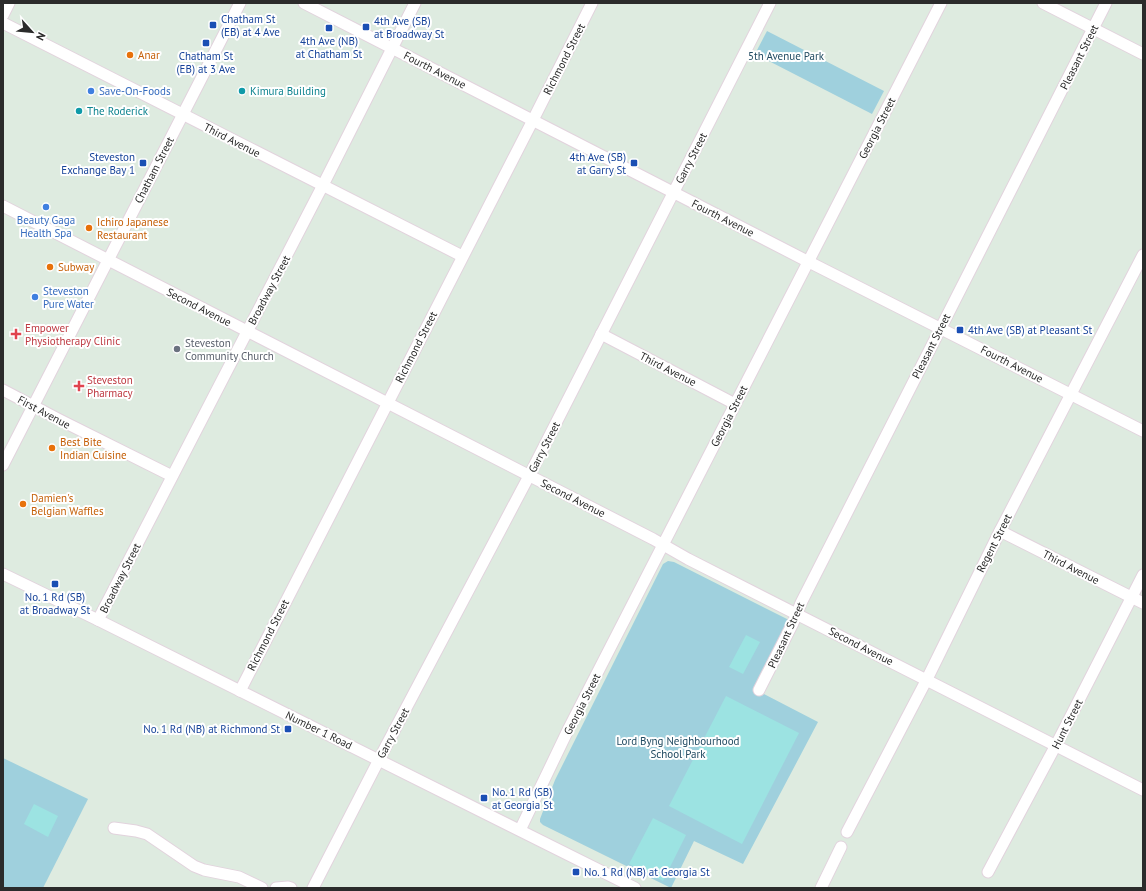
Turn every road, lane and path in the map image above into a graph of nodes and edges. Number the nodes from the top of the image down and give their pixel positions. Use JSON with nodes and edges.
{"nodes":[{"id":1,"x":9,"y":3,"type":"edge"},
{"id":2,"x":240,"y":3,"type":"edge"},
{"id":3,"x":304,"y":3,"type":"edge"},
{"id":4,"x":415,"y":3,"type":"edge"},
{"id":5,"x":592,"y":3,"type":"edge"},
{"id":6,"x":770,"y":3,"type":"edge"},
{"id":7,"x":941,"y":3,"type":"edge"},
{"id":8,"x":1043,"y":3,"type":"edge"},
{"id":9,"x":1106,"y":3,"type":"edge"},
{"id":10,"x":3,"y":15,"type":"edge"},
{"id":11,"x":3,"y":23,"type":"edge"},
{"id":12,"x":1094,"y":29,"type":"junction"},
{"id":13,"x":392,"y":48,"type":"junction"},
{"id":14,"x":1143,"y":54,"type":"edge"},
{"id":15,"x":183,"y":115,"type":"junction"},
{"id":16,"x":533,"y":120,"type":"junction"},
{"id":17,"x":323,"y":186,"type":"junction"},
{"id":18,"x":673,"y":192,"type":"junction"},
{"id":19,"x":3,"y":206,"type":"edge"},
{"id":20,"x":1143,"y":255,"type":"edge"},
{"id":21,"x":462,"y":256,"type":"junction"},
{"id":22,"x":108,"y":260,"type":"junction"},
{"id":23,"x":809,"y":262,"type":"junction"},
{"id":24,"x":940,"y":328,"type":"junction"},
{"id":25,"x":247,"y":331,"type":"junction"},
{"id":26,"x":601,"y":334,"type":"junction"},
{"id":27,"x":3,"y":390,"type":"edge"},
{"id":28,"x":1071,"y":395,"type":"junction"},
{"id":29,"x":387,"y":403,"type":"junction"},
{"id":30,"x":735,"y":404,"type":"junction"},
{"id":31,"x":33,"y":406,"type":"junction"},
{"id":32,"x":1143,"y":431,"type":"edge"},
{"id":33,"x":3,"y":465,"type":"edge"},
{"id":34,"x":172,"y":476,"type":"junction"},
{"id":35,"x":529,"y":476,"type":"junction"},
{"id":36,"x":1000,"y":531,"type":"junction"},
{"id":37,"x":663,"y":545,"type":"junction"},
{"id":38,"x":3,"y":574,"type":"edge"},
{"id":39,"x":1143,"y":576,"type":"edge"},
{"id":40,"x":1132,"y":597,"type":"junction"},
{"id":41,"x":1143,"y":603,"type":"edge"},
{"id":42,"x":797,"y":614,"type":"junction"},
{"id":43,"x":98,"y":620,"type":"junction"},
{"id":44,"x":927,"y":679,"type":"junction"},
{"id":45,"x":759,"y":690,"type":"dead end"},
{"id":46,"x":240,"y":691,"type":"junction"},
{"id":47,"x":1056,"y":745,"type":"junction"},
{"id":48,"x":379,"y":760,"type":"junction"},
{"id":49,"x":1143,"y":790,"type":"edge"},
{"id":50,"x":114,"y":828,"type":"dead end"},
{"id":51,"x":520,"y":830,"type":"junction"},
{"id":52,"x":847,"y":832,"type":"dead end"},
{"id":53,"x":841,"y":847,"type":"dead end"},
{"id":54,"x":988,"y":872,"type":"dead end"},
{"id":55,"x":262,"y":888,"type":"edge"},
{"id":56,"x":276,"y":888,"type":"edge"},
{"id":57,"x":291,"y":888,"type":"edge"},
{"id":58,"x":313,"y":888,"type":"edge"},
{"id":59,"x":635,"y":888,"type":"edge"},
{"id":60,"x":820,"y":888,"type":"edge"}],
"edges":[{"from":1,"to":10,"type":"street"},
{"from":2,"to":15,"type":"street","name":"Chatham Street"},
{"from":3,"to":13,"type":"street","name":"Fourth Avenue"},
{"from":4,"to":13,"type":"street","name":"Broadway Street"},
{"from":5,"to":16,"type":"street","name":"Richmond Street"},
{"from":6,"to":18,"type":"street","name":"Garry Street"},
{"from":7,"to":23,"type":"street","name":"Georgia Street"},
{"from":8,"to":12,"type":"street"},
{"from":9,"to":12,"type":"street","name":"Pleasant Street"},
{"from":11,"to":15,"type":"street","name":"Third Avenue"},
{"from":12,"to":14,"type":"street"},
{"from":12,"to":24,"type":"street","name":"Pleasant Street"},
{"from":13,"to":16,"type":"street","name":"Fourth Avenue"},
{"from":13,"to":17,"type":"street","name":"Broadway Street"},
{"from":15,"to":17,"type":"street","name":"Third Avenue"},
{"from":15,"to":22,"type":"street","name":"Chatham Street"},
{"from":16,"to":18,"type":"street","name":"Fourth Avenue"},
{"from":16,"to":21,"type":"street","name":"Richmond Street"},
{"from":17,"to":21,"type":"street","name":"Third Avenue"},
{"from":17,"to":25,"type":"street","name":"Broadway Street"},
{"from":18,"to":23,"type":"street","name":"Fourth Avenue"},
{"from":18,"to":26,"type":"street","name":"Garry Street"},
{"from":19,"to":22,"type":"street","name":"Second Avenue"},
{"from":20,"to":28,"type":"street","name":"Regent Street"},
{"from":21,"to":29,"type":"street","name":"Richmond Street"},
{"from":22,"to":25,"type":"street","name":"Second Avenue"},
{"from":22,"to":31,"type":"street","name":"Chatham Street"},
{"from":23,"to":24,"type":"street","name":"Fourth Avenue"},
{"from":23,"to":30,"type":"street","name":"Georgia Street"},
{"from":24,"to":28,"type":"street","name":"Fourth Avenue"},
{"from":24,"to":42,"type":"street","name":"Pleasant Street"},
{"from":25,"to":29,"type":"street","name":"Second Avenue"},
{"from":25,"to":34,"type":"street","name":"Broadway Street"},
{"from":26,"to":30,"type":"street","name":"Third Avenue"},
{"from":26,"to":35,"type":"street","name":"Garry Street"},
{"from":27,"to":31,"type":"street","name":"First Avenue"},
{"from":28,"to":32,"type":"street","name":"Fourth Avenue"},
{"from":28,"to":36,"type":"street","name":"Regent Street"},
{"from":29,"to":35,"type":"street","name":"Second Avenue"},
{"from":29,"to":46,"type":"street","name":"Richmond Street"},
{"from":30,"to":37,"type":"street","name":"Georgia Street"},
{"from":31,"to":33,"type":"street","name":"Chatham Street"},
{"from":31,"to":34,"type":"street","name":"First Avenue"},
{"from":34,"to":43,"type":"street","name":"Broadway Street"},
{"from":35,"to":37,"type":"street","name":"Second Avenue"},
{"from":35,"to":48,"type":"street","name":"Garry Street"},
{"from":36,"to":40,"type":"street","name":"Third Avenue"},
{"from":36,"to":44,"type":"street","name":"Regent Street"},
{"from":37,"to":42,"type":"street","name":"Second Avenue"},
{"from":37,"to":51,"type":"street","name":"Georgia Street"},
{"from":38,"to":43,"type":"street","name":"Number 1 Road"},
{"from":39,"to":40,"type":"street","name":"Hunt Street"},
{"from":40,"to":41,"type":"street","name":"Third Avenue"},
{"from":40,"to":47,"type":"street","name":"Hunt Street"},
{"from":42,"to":44,"type":"street","name":"Second Avenue"},
{"from":42,"to":45,"type":"street","name":"Pleasant Street"},
{"from":43,"to":46,"type":"street","name":"Number 1 Road"},
{"from":44,"to":47,"type":"street","name":"Second Avenue"},
{"from":44,"to":52,"type":"street","name":"Regent Street"},
{"from":46,"to":48,"type":"street","name":"Number 1 Road"},
{"from":47,"to":49,"type":"street","name":"Second Avenue"},
{"from":47,"to":54,"type":"street","name":"Hunt Street"},
{"from":48,"to":51,"type":"street","name":"Number 1 Road"},
{"from":48,"to":58,"type":"street","name":"Garry Street"},
{"from":50,"to":55,"type":"street"},
{"from":51,"to":59,"type":"street","name":"Number 1 Road"},
{"from":53,"to":60,"type":"street"},
{"from":56,"to":57,"type":"street"}]}
